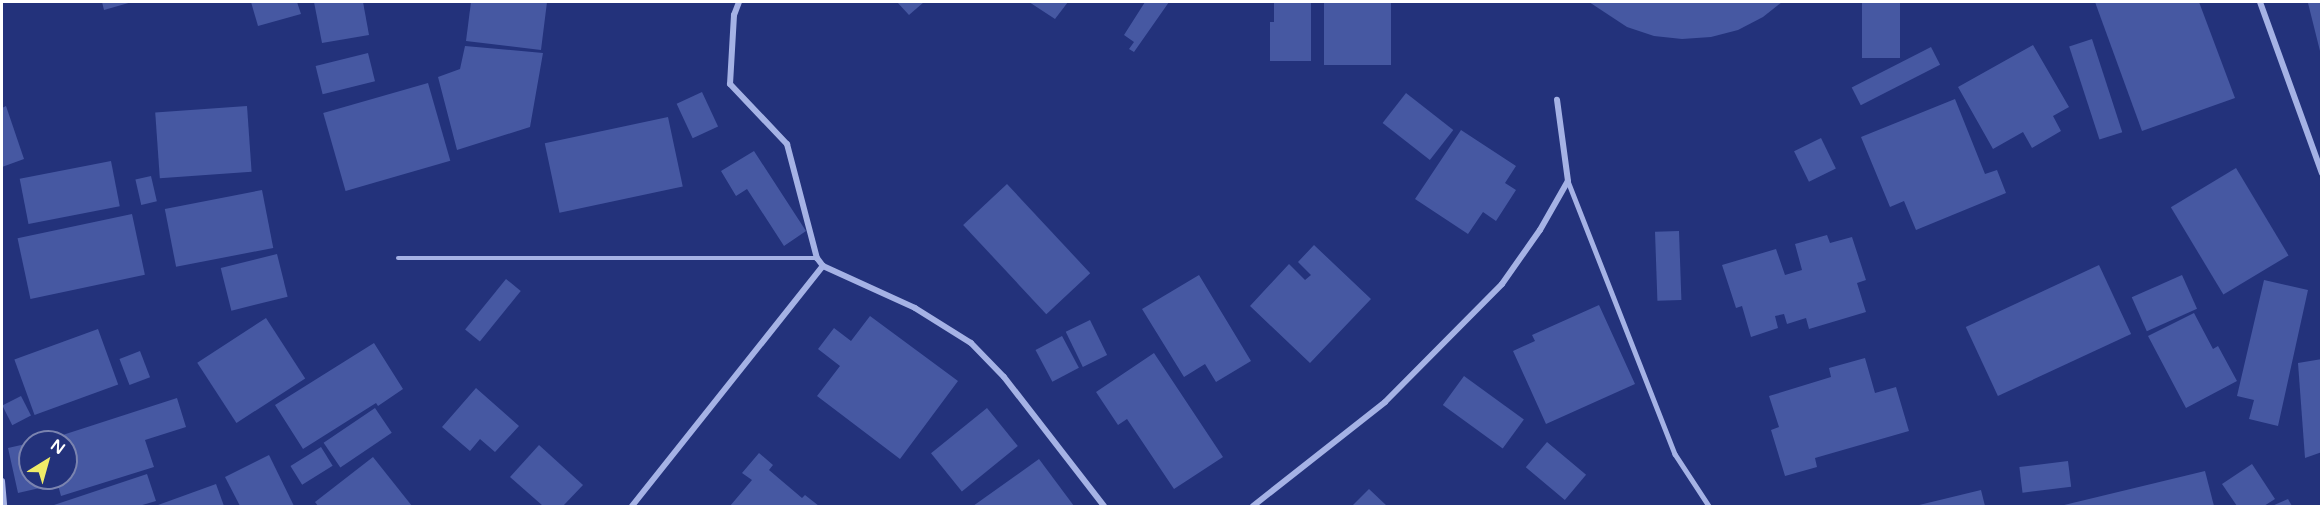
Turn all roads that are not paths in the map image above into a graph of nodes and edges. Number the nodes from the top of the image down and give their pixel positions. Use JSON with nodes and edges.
{"nodes":[{"id":1,"x":739,"y":2,"type":"edge"},
{"id":2,"x":2260,"y":2,"type":"edge"},
{"id":3,"x":1557,"y":100,"type":"dead end"},
{"id":4,"x":2322,"y":173,"type":"edge"},
{"id":5,"x":1568,"y":181,"type":"junction"},
{"id":6,"x":398,"y":258,"type":"dead end"},
{"id":7,"x":818,"y":258,"type":"junction"},
{"id":8,"x":823,"y":266,"type":"junction"},
{"id":9,"x":2,"y":481,"type":"edge"},
{"id":10,"x":4,"y":507,"type":"edge"},
{"id":11,"x":632,"y":507,"type":"edge"},
{"id":12,"x":1104,"y":507,"type":"edge"},
{"id":13,"x":1253,"y":507,"type":"edge"},
{"id":14,"x":1709,"y":507,"type":"edge"}],
"edges":[{"from":1,"to":7,"type":"street"},
{"from":2,"to":4,"type":"street"},
{"from":3,"to":5,"type":"street"},
{"from":5,"to":13,"type":"street"},
{"from":5,"to":14,"type":"lane"},
{"from":6,"to":7,"type":"lane"},
{"from":7,"to":8,"type":"street"},
{"from":8,"to":11,"type":"street"},
{"from":8,"to":12,"type":"street"},
{"from":9,"to":10,"type":"street"}]}
